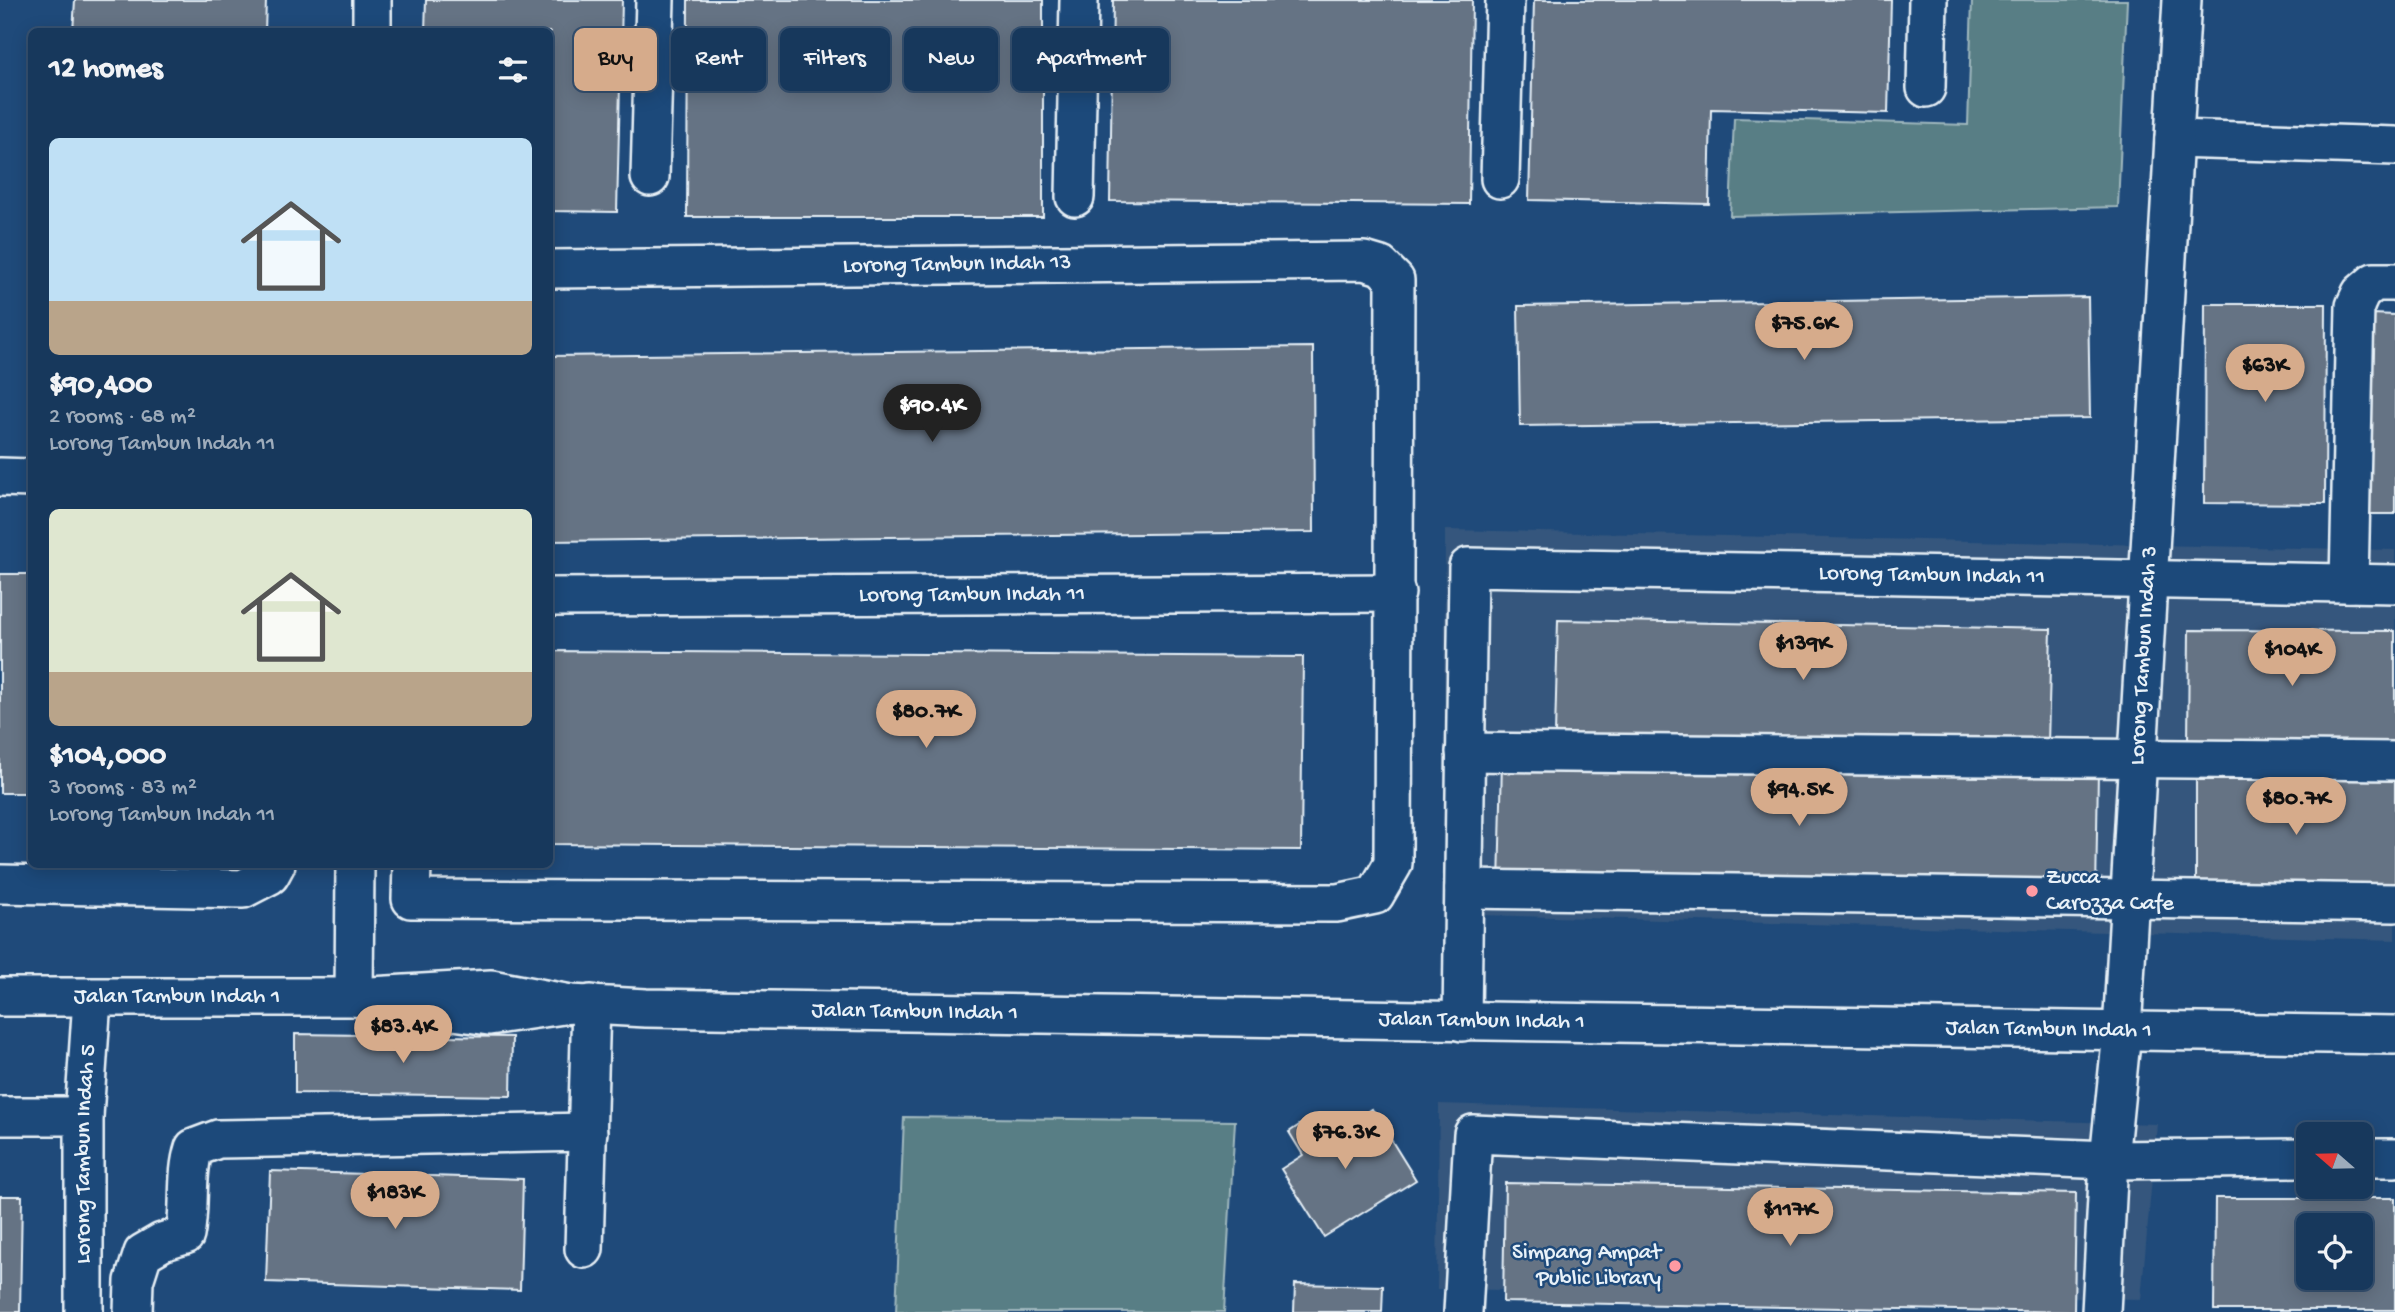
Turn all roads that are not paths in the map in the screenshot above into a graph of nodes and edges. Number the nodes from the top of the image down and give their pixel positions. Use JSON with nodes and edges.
{"nodes":[{"id":1,"x":372,"y":0,"type":"edge"},
{"id":2,"x":655,"y":0,"type":"edge"},
{"id":3,"x":1079,"y":0,"type":"edge"},
{"id":4,"x":1504,"y":0,"type":"edge"},
{"id":5,"x":1928,"y":0,"type":"edge"},
{"id":6,"x":2182,"y":0,"type":"edge"},
{"id":7,"x":372,"y":28,"type":"edge"},
{"id":8,"x":1926,"y":88,"type":"dead end"},
{"id":9,"x":2174,"y":139,"type":"junction"},
{"id":10,"x":2395,"y":146,"type":"edge"},
{"id":11,"x":650,"y":177,"type":"dead end"},
{"id":12,"x":1500,"y":179,"type":"dead end"},
{"id":13,"x":1074,"y":197,"type":"dead end"},
{"id":14,"x":553,"y":269,"type":"edge"},
{"id":15,"x":2395,"y":282,"type":"edge"},
{"id":16,"x":0,"y":477,"type":"edge"},
{"id":17,"x":28,"y":478,"type":"edge"},
{"id":18,"x":2149,"y":579,"type":"junction"},
{"id":19,"x":2349,"y":583,"type":"junction"},
{"id":20,"x":2395,"y":584,"type":"edge"},
{"id":21,"x":1396,"y":593,"type":"junction"},
{"id":22,"x":553,"y":597,"type":"edge"},
{"id":23,"x":1465,"y":752,"type":"junction"},
{"id":24,"x":2138,"y":759,"type":"junction"},
{"id":25,"x":2395,"y":761,"type":"edge"},
{"id":26,"x":273,"y":868,"type":"edge"},
{"id":27,"x":355,"y":868,"type":"edge"},
{"id":28,"x":411,"y":882,"type":"edge"},
{"id":29,"x":0,"y":884,"type":"edge"},
{"id":30,"x":1464,"y":889,"type":"junction"},
{"id":31,"x":2130,"y":899,"type":"junction"},
{"id":32,"x":2395,"y":903,"type":"edge"},
{"id":33,"x":0,"y":997,"type":"edge"},
{"id":34,"x":354,"y":997,"type":"junction"},
{"id":35,"x":92,"y":999,"type":"junction"},
{"id":36,"x":581,"y":1004,"type":"junction"},
{"id":37,"x":1462,"y":1022,"type":"junction"},
{"id":38,"x":2122,"y":1031,"type":"junction"},
{"id":39,"x":2395,"y":1035,"type":"edge"},
{"id":40,"x":0,"y":1116,"type":"edge"},
{"id":41,"x":84,"y":1116,"type":"junction"},
{"id":42,"x":587,"y":1132,"type":"junction"},
{"id":43,"x":2395,"y":1157,"type":"edge"},
{"id":44,"x":2296,"y":1158,"type":"edge"},
{"id":45,"x":2373,"y":1158,"type":"edge"},
{"id":46,"x":2109,"y":1160,"type":"junction"},
{"id":47,"x":584,"y":1249,"type":"dead end"},
{"id":48,"x":84,"y":1312,"type":"edge"},
{"id":49,"x":133,"y":1312,"type":"edge"},
{"id":50,"x":1464,"y":1312,"type":"edge"},
{"id":51,"x":2101,"y":1312,"type":"edge"}],
"edges":[{"from":1,"to":7,"type":"street"},
{"from":2,"to":11,"type":"street"},
{"from":3,"to":13,"type":"street"},
{"from":4,"to":12,"type":"street"},
{"from":5,"to":8,"type":"street"},
{"from":6,"to":9,"type":"street","name":"Lorong Tambun Indah 3"},
{"from":9,"to":10,"type":"street"},
{"from":9,"to":18,"type":"street","name":"Lorong Tambun Indah 3"},
{"from":14,"to":21,"type":"street","name":"Lorong Tambun Indah 13"},
{"from":15,"to":19,"type":"street"},
{"from":16,"to":17,"type":"street"},
{"from":18,"to":19,"type":"street","name":"Lorong Tambun Indah 11"},
{"from":18,"to":23,"type":"street","name":"Lorong Tambun Indah 11"},
{"from":18,"to":24,"type":"street","name":"Lorong Tambun Indah 3"},
{"from":19,"to":20,"type":"street","name":"Lorong Tambun Indah 11"},
{"from":21,"to":22,"type":"street","name":"Lorong Tambun Indah 11"},
{"from":21,"to":28,"type":"street"},
{"from":23,"to":24,"type":"street"},
{"from":23,"to":30,"type":"street"},
{"from":24,"to":25,"type":"street"},
{"from":24,"to":31,"type":"street","name":"Lorong Tambun Indah 3"},
{"from":26,"to":29,"type":"street"},
{"from":27,"to":34,"type":"street"},
{"from":30,"to":31,"type":"street"},
{"from":30,"to":37,"type":"street"},
{"from":31,"to":32,"type":"street"},
{"from":31,"to":38,"type":"street","name":"Lorong Tambun Indah 3"},
{"from":33,"to":35,"type":"street","name":"Jalan Tambun Indah 1"},
{"from":34,"to":35,"type":"street","name":"Jalan Tambun Indah 1"},
{"from":34,"to":36,"type":"street","name":"Jalan Tambun Indah 1"},
{"from":35,"to":41,"type":"street","name":"Lorong Tambun Indah 5"},
{"from":36,"to":37,"type":"street","name":"Jalan Tambun Indah 1"},
{"from":36,"to":42,"type":"street"},
{"from":37,"to":38,"type":"street","name":"Jalan Tambun Indah 1"},
{"from":38,"to":39,"type":"street","name":"Jalan Tambun Indah 1"},
{"from":38,"to":46,"type":"street","name":"Lorong Tambun Indah 3"},
{"from":40,"to":41,"type":"street"},
{"from":41,"to":48,"type":"street","name":"Lorong Tambun Indah 5"},
{"from":42,"to":47,"type":"street"},
{"from":42,"to":49,"type":"street"},
{"from":43,"to":45,"type":"street"},
{"from":44,"to":46,"type":"street"},
{"from":46,"to":50,"type":"street"},
{"from":46,"to":51,"type":"street","name":"Lorong Tambun Indah 3"}]}
